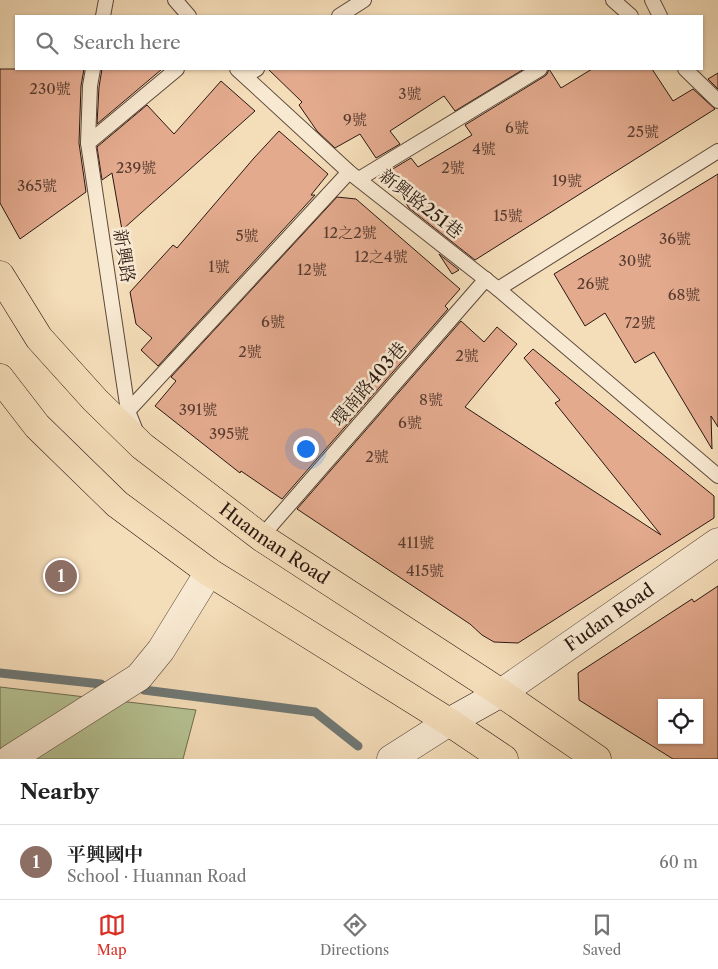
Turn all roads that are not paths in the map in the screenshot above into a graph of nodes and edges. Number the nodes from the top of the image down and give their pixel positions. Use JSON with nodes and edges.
{"nodes":[{"id":1,"x":106,"y":0,"type":"edge"},
{"id":2,"x":176,"y":0,"type":"edge"},
{"id":3,"x":364,"y":0,"type":"edge"},
{"id":4,"x":613,"y":0,"type":"edge"},
{"id":5,"x":652,"y":0,"type":"edge"},
{"id":6,"x":103,"y":15,"type":"edge"},
{"id":7,"x":187,"y":15,"type":"edge"},
{"id":8,"x":341,"y":15,"type":"edge"},
{"id":9,"x":628,"y":15,"type":"edge"},
{"id":10,"x":660,"y":15,"type":"edge"},
{"id":11,"x":93,"y":70,"type":"edge"},
{"id":12,"x":176,"y":70,"type":"edge"},
{"id":13,"x":538,"y":70,"type":"edge"},
{"id":14,"x":686,"y":70,"type":"edge"},
{"id":15,"x":246,"y":71,"type":"edge"},
{"id":16,"x":718,"y":101,"type":"edge"},
{"id":17,"x":88,"y":143,"type":"junction"},
{"id":18,"x":718,"y":151,"type":"edge"},
{"id":19,"x":354,"y":175,"type":"junction"},
{"id":20,"x":0,"y":275,"type":"edge"},
{"id":21,"x":486,"y":279,"type":"junction"},
{"id":22,"x":498,"y":289,"type":"junction"},
{"id":23,"x":0,"y":378,"type":"edge"},
{"id":24,"x":128,"y":411,"type":"junction"},
{"id":25,"x":142,"y":446,"type":"junction"},
{"id":26,"x":718,"y":476,"type":"edge"},
{"id":27,"x":261,"y":537,"type":"junction"},
{"id":28,"x":718,"y":542,"type":"edge"},
{"id":29,"x":209,"y":572,"type":"junction"},
{"id":30,"x":501,"y":693,"type":"junction"},
{"id":31,"x":449,"y":722,"type":"junction"},
{"id":32,"x":10,"y":759,"type":"edge"},
{"id":33,"x":391,"y":759,"type":"edge"},
{"id":34,"x":504,"y":759,"type":"edge"},
{"id":35,"x":597,"y":759,"type":"edge"}],
"edges":[{"from":1,"to":6,"type":"lane"},
{"from":2,"to":7,"type":"lane"},
{"from":3,"to":8,"type":"lane"},
{"from":4,"to":9,"type":"lane"},
{"from":5,"to":10,"type":"lane"},
{"from":11,"to":17,"type":"lane","name":"新興路"},
{"from":12,"to":17,"type":"lane"},
{"from":13,"to":19,"type":"lane"},
{"from":14,"to":16,"type":"lane"},
{"from":15,"to":19,"type":"lane","name":"新興路251巷"},
{"from":17,"to":24,"type":"lane","name":"新興路"},
{"from":18,"to":22,"type":"lane"},
{"from":19,"to":21,"type":"lane","name":"新興路251巷"},
{"from":19,"to":24,"type":"lane"},
{"from":20,"to":25,"type":"main road","name":"Huannan Road"},
{"from":21,"to":22,"type":"lane","name":"新興路251巷"},
{"from":21,"to":27,"type":"lane","name":"環南路403巷"},
{"from":22,"to":26,"type":"lane","name":"新興路251巷"},
{"from":23,"to":29,"type":"main road"},
{"from":24,"to":25,"type":"lane","name":"新興路"},
{"from":25,"to":27,"type":"main road","name":"Huannan Road"},
{"from":27,"to":30,"type":"main road","name":"Huannan Road"},
{"from":28,"to":30,"type":"street","name":"Fudan Road"},
{"from":29,"to":31,"type":"main road"},
{"from":29,"to":32,"type":"street"},
{"from":30,"to":31,"type":"street","name":"Fudan Road"},
{"from":30,"to":35,"type":"main road","name":"Huannan Road"},
{"from":31,"to":33,"type":"street","name":"Fudan Road"},
{"from":31,"to":34,"type":"main road"}]}
